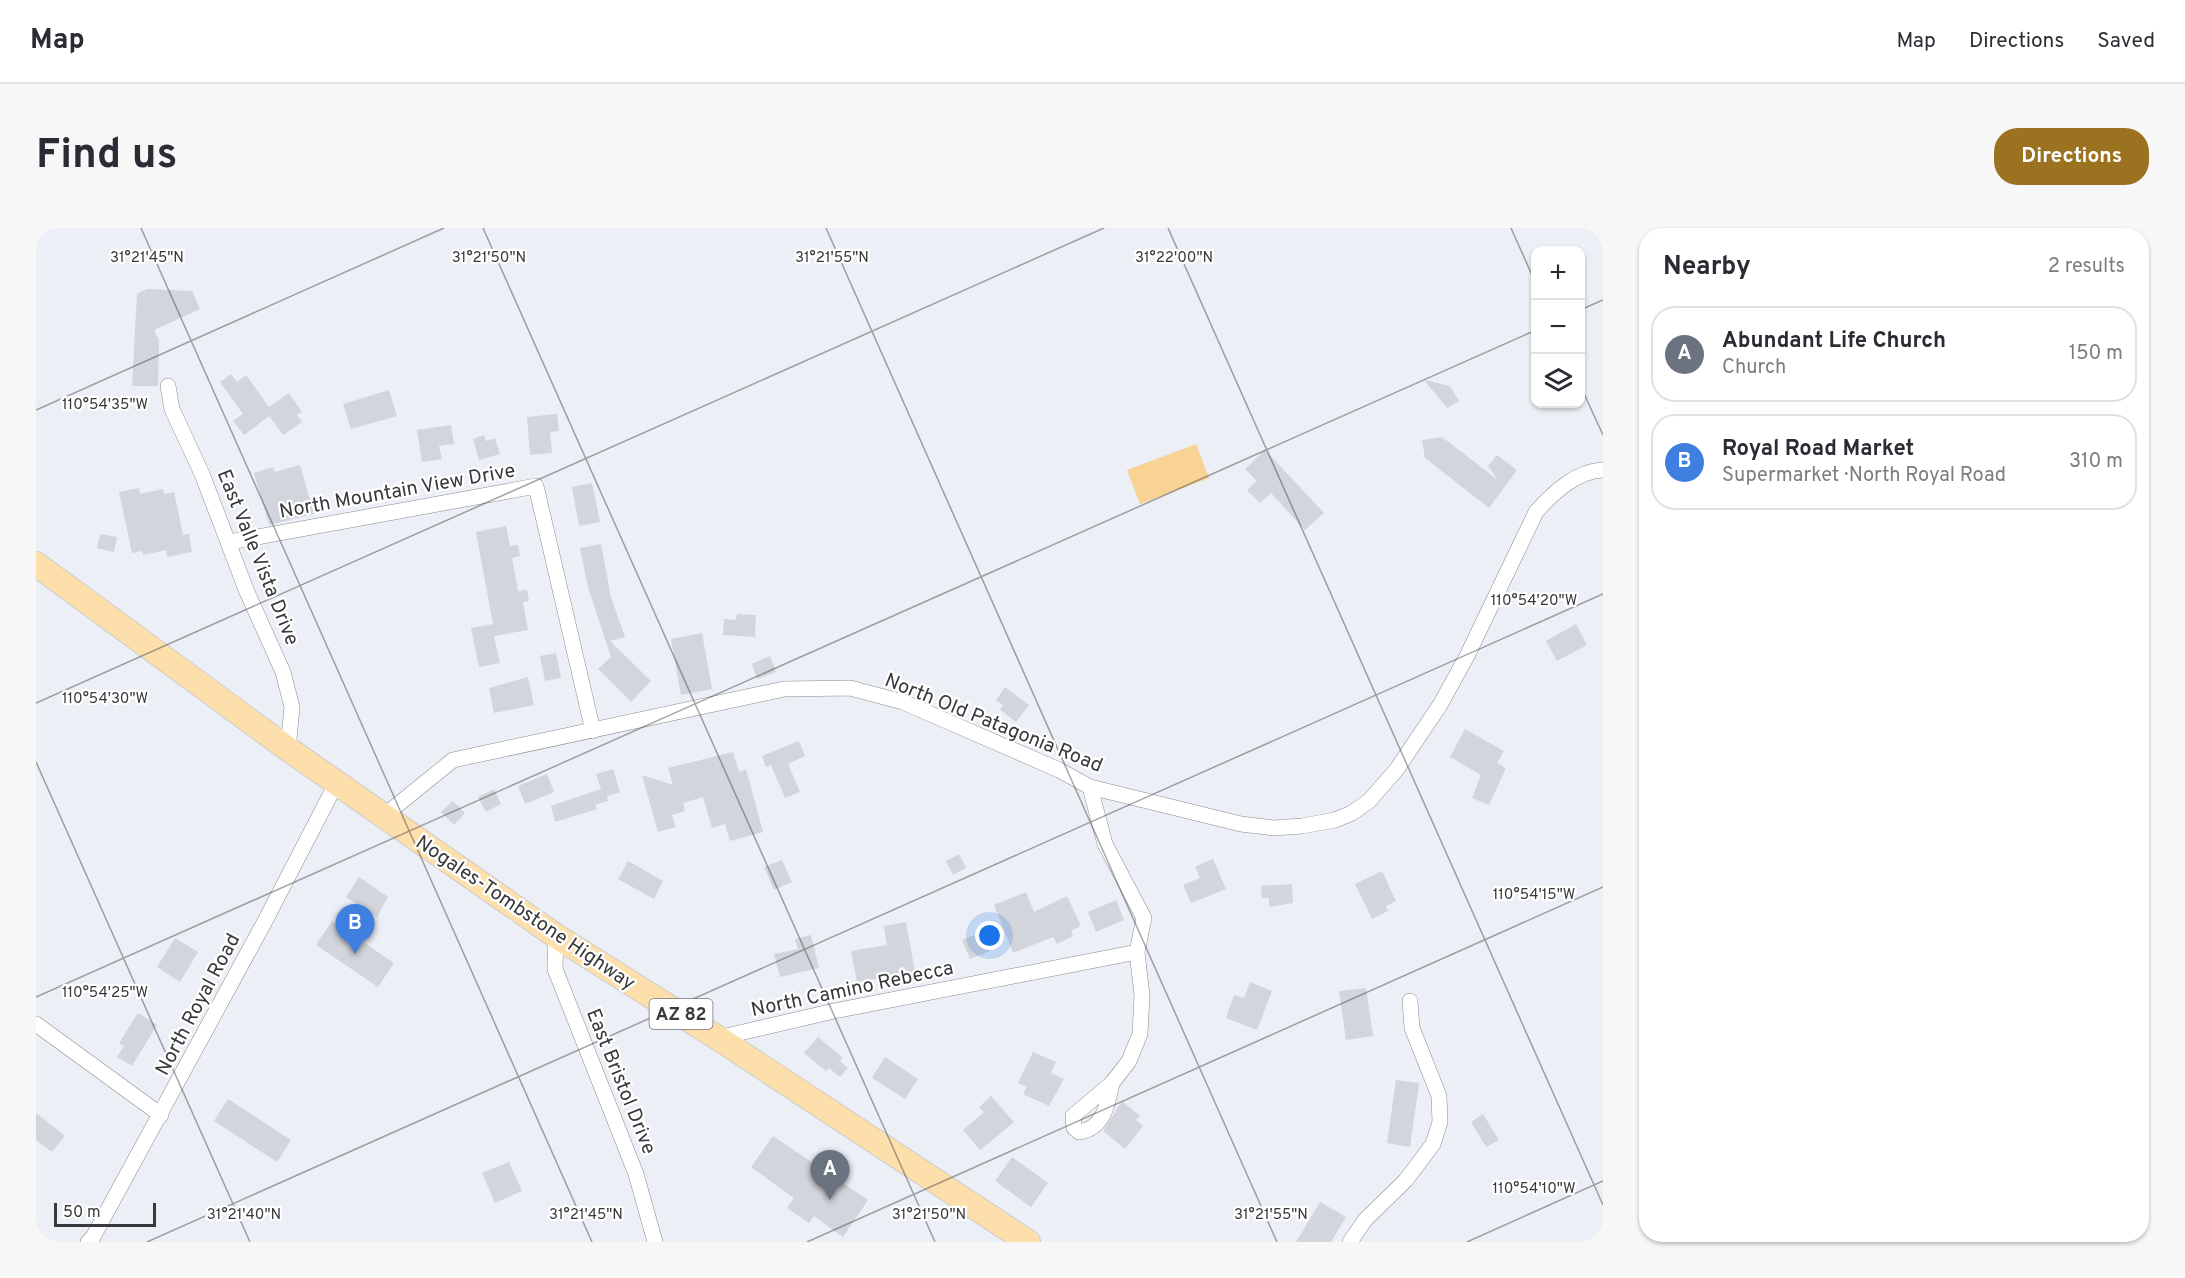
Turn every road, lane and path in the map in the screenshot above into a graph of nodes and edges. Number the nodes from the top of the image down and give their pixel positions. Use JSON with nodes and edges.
{"nodes":[{"id":1,"x":168,"y":386,"type":"dead end"},
{"id":2,"x":1603,"y":470,"type":"edge"},
{"id":3,"x":230,"y":542,"type":"junction"},
{"id":4,"x":36,"y":564,"type":"edge"},
{"id":5,"x":592,"y":732,"type":"junction"},
{"id":6,"x":288,"y":749,"type":"junction"},
{"id":7,"x":337,"y":782,"type":"junction"},
{"id":8,"x":1090,"y":787,"type":"junction"},
{"id":9,"x":385,"y":815,"type":"junction"},
{"id":10,"x":556,"y":936,"type":"junction"},
{"id":11,"x":1137,"y":952,"type":"junction"},
{"id":12,"x":1410,"y":1001,"type":"dead end"},
{"id":13,"x":36,"y":1024,"type":"edge"},
{"id":14,"x":718,"y":1038,"type":"junction"},
{"id":15,"x":1112,"y":1083,"type":"dead end"},
{"id":16,"x":161,"y":1115,"type":"junction"},
{"id":17,"x":649,"y":1238,"type":"edge"},
{"id":18,"x":88,"y":1242,"type":"edge"},
{"id":19,"x":1028,"y":1242,"type":"edge"},
{"id":20,"x":1350,"y":1242,"type":"edge"}],
"edges":[{"from":1,"to":3,"type":"street","name":"East Valle Vista Drive"},
{"from":2,"to":8,"type":"street","name":"North Old Patagonia Road"},
{"from":3,"to":5,"type":"street","name":"North Mountain View Drive"},
{"from":3,"to":6,"type":"street","name":"East Valle Vista Drive"},
{"from":4,"to":6,"type":"main road","name":"Nogales-Tombstone Highway","number":"AZ 82"},
{"from":5,"to":8,"type":"street","name":"North Old Patagonia Road"},
{"from":5,"to":9,"type":"street","name":"North Old Patagonia Road"},
{"from":6,"to":7,"type":"main road","name":"Nogales-Tombstone Highway","number":"AZ 82"},
{"from":7,"to":9,"type":"main road","name":"Nogales-Tombstone Highway","number":"AZ 82"},
{"from":7,"to":16,"type":"street","name":"North Royal Road"},
{"from":8,"to":11,"type":"street"},
{"from":9,"to":10,"type":"main road","name":"Nogales-Tombstone Highway","number":"AZ 82"},
{"from":10,"to":14,"type":"main road","name":"Nogales-Tombstone Highway","number":"AZ 82"},
{"from":10,"to":17,"type":"street","name":"East Bristol Drive"},
{"from":11,"to":14,"type":"street","name":"North Camino Rebecca"},
{"from":11,"to":15,"type":"street"},
{"from":12,"to":20,"type":"street"},
{"from":13,"to":16,"type":"street"},
{"from":14,"to":19,"type":"main road","name":"Nogales-Tombstone Highway","number":"AZ 82"},
{"from":16,"to":18,"type":"street","name":"North Royal Road"}]}
